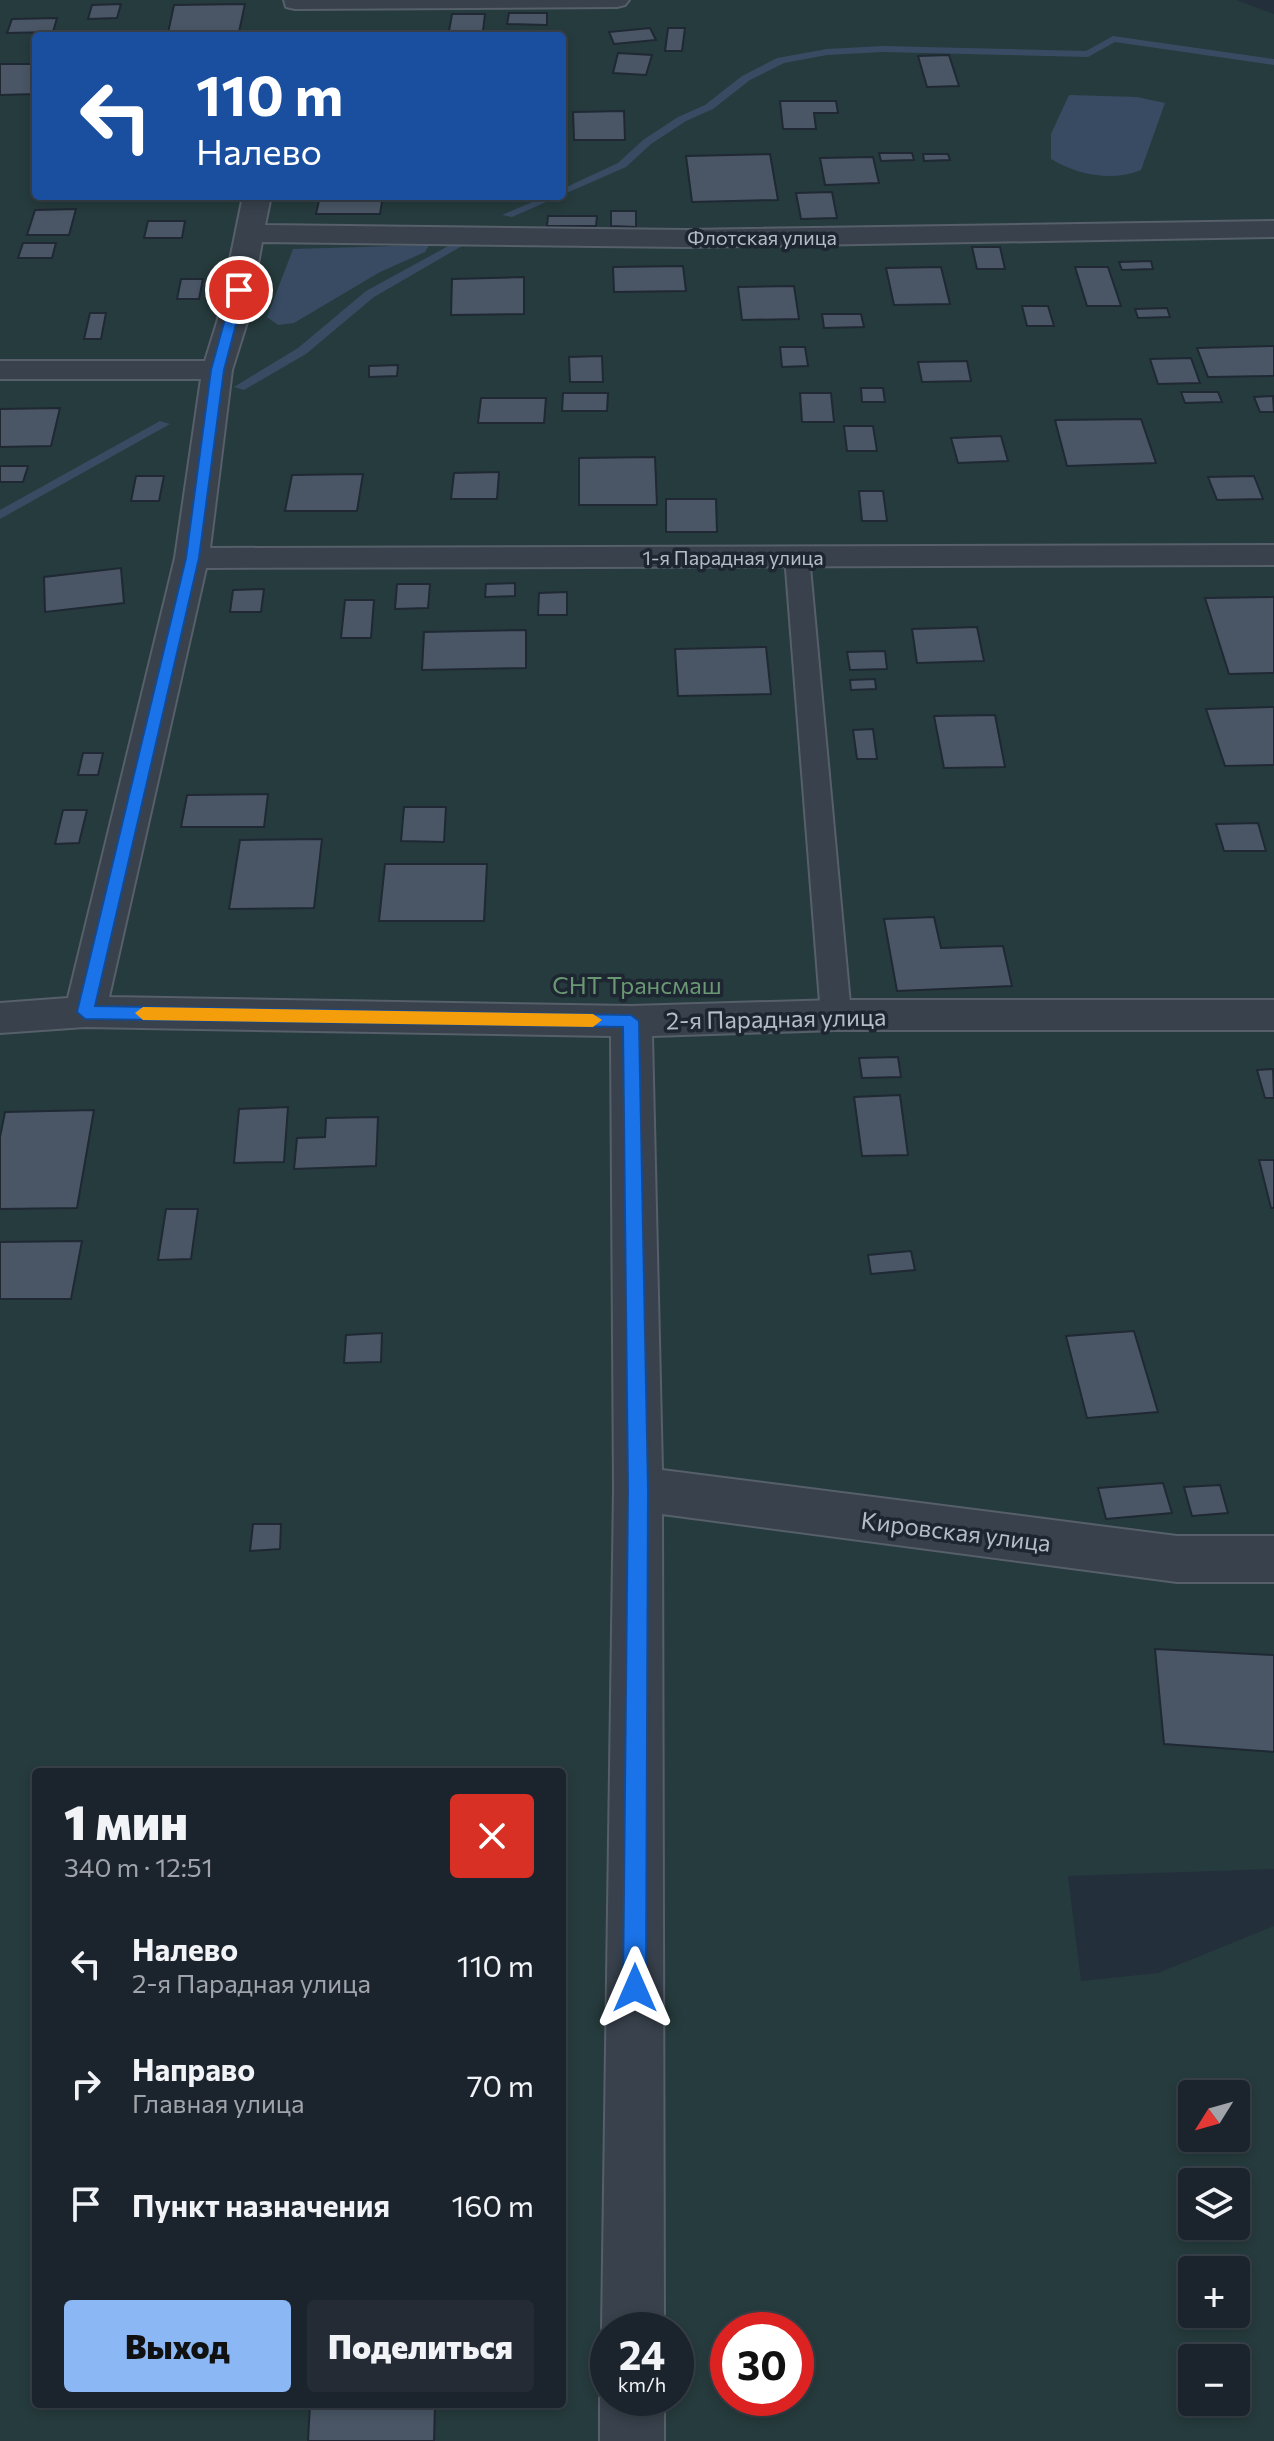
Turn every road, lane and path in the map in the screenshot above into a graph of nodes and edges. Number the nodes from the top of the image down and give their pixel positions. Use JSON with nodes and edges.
{"nodes":[{"id":1,"x":617,"y":0,"type":"edge"},
{"id":2,"x":294,"y":9,"type":"edge"},
{"id":3,"x":256,"y":200,"type":"edge"},
{"id":4,"x":1274,"y":229,"type":"edge"},
{"id":5,"x":249,"y":233,"type":"junction"},
{"id":6,"x":0,"y":370,"type":"edge"},
{"id":7,"x":217,"y":370,"type":"junction"},
{"id":8,"x":1274,"y":555,"type":"edge"},
{"id":9,"x":797,"y":556,"type":"junction"},
{"id":10,"x":192,"y":558,"type":"junction"},
{"id":11,"x":85,"y":1012,"type":"junction"},
{"id":12,"x":836,"y":1015,"type":"junction"},
{"id":13,"x":1274,"y":1015,"type":"edge"},
{"id":14,"x":0,"y":1018,"type":"edge"},
{"id":15,"x":631,"y":1021,"type":"junction"},
{"id":16,"x":638,"y":1489,"type":"junction"},
{"id":17,"x":1274,"y":1559,"type":"edge"},
{"id":18,"x":633,"y":2312,"type":"edge"},
{"id":19,"x":632,"y":2416,"type":"edge"},
{"id":20,"x":632,"y":2441,"type":"edge"}],
"edges":[{"from":1,"to":2,"type":"street"},
{"from":3,"to":5,"type":"street"},
{"from":4,"to":5,"type":"street","name":"Флотская улица"},
{"from":5,"to":7,"type":"street"},
{"from":6,"to":7,"type":"street"},
{"from":7,"to":10,"type":"street"},
{"from":8,"to":9,"type":"street","name":"1-я Парадная улица"},
{"from":9,"to":10,"type":"street","name":"1-я Парадная улица"},
{"from":9,"to":12,"type":"lane"},
{"from":10,"to":11,"type":"street"},
{"from":11,"to":14,"type":"street","name":"2-я Парадная улица"},
{"from":11,"to":15,"type":"street","name":"2-я Парадная улица"},
{"from":12,"to":13,"type":"street","name":"2-я Парадная улица"},
{"from":12,"to":15,"type":"street","name":"2-я Парадная улица"},
{"from":15,"to":16,"type":"street"},
{"from":16,"to":17,"type":"street","name":"Кировская улица"},
{"from":16,"to":18,"type":"street"},
{"from":19,"to":20,"type":"street"}]}
